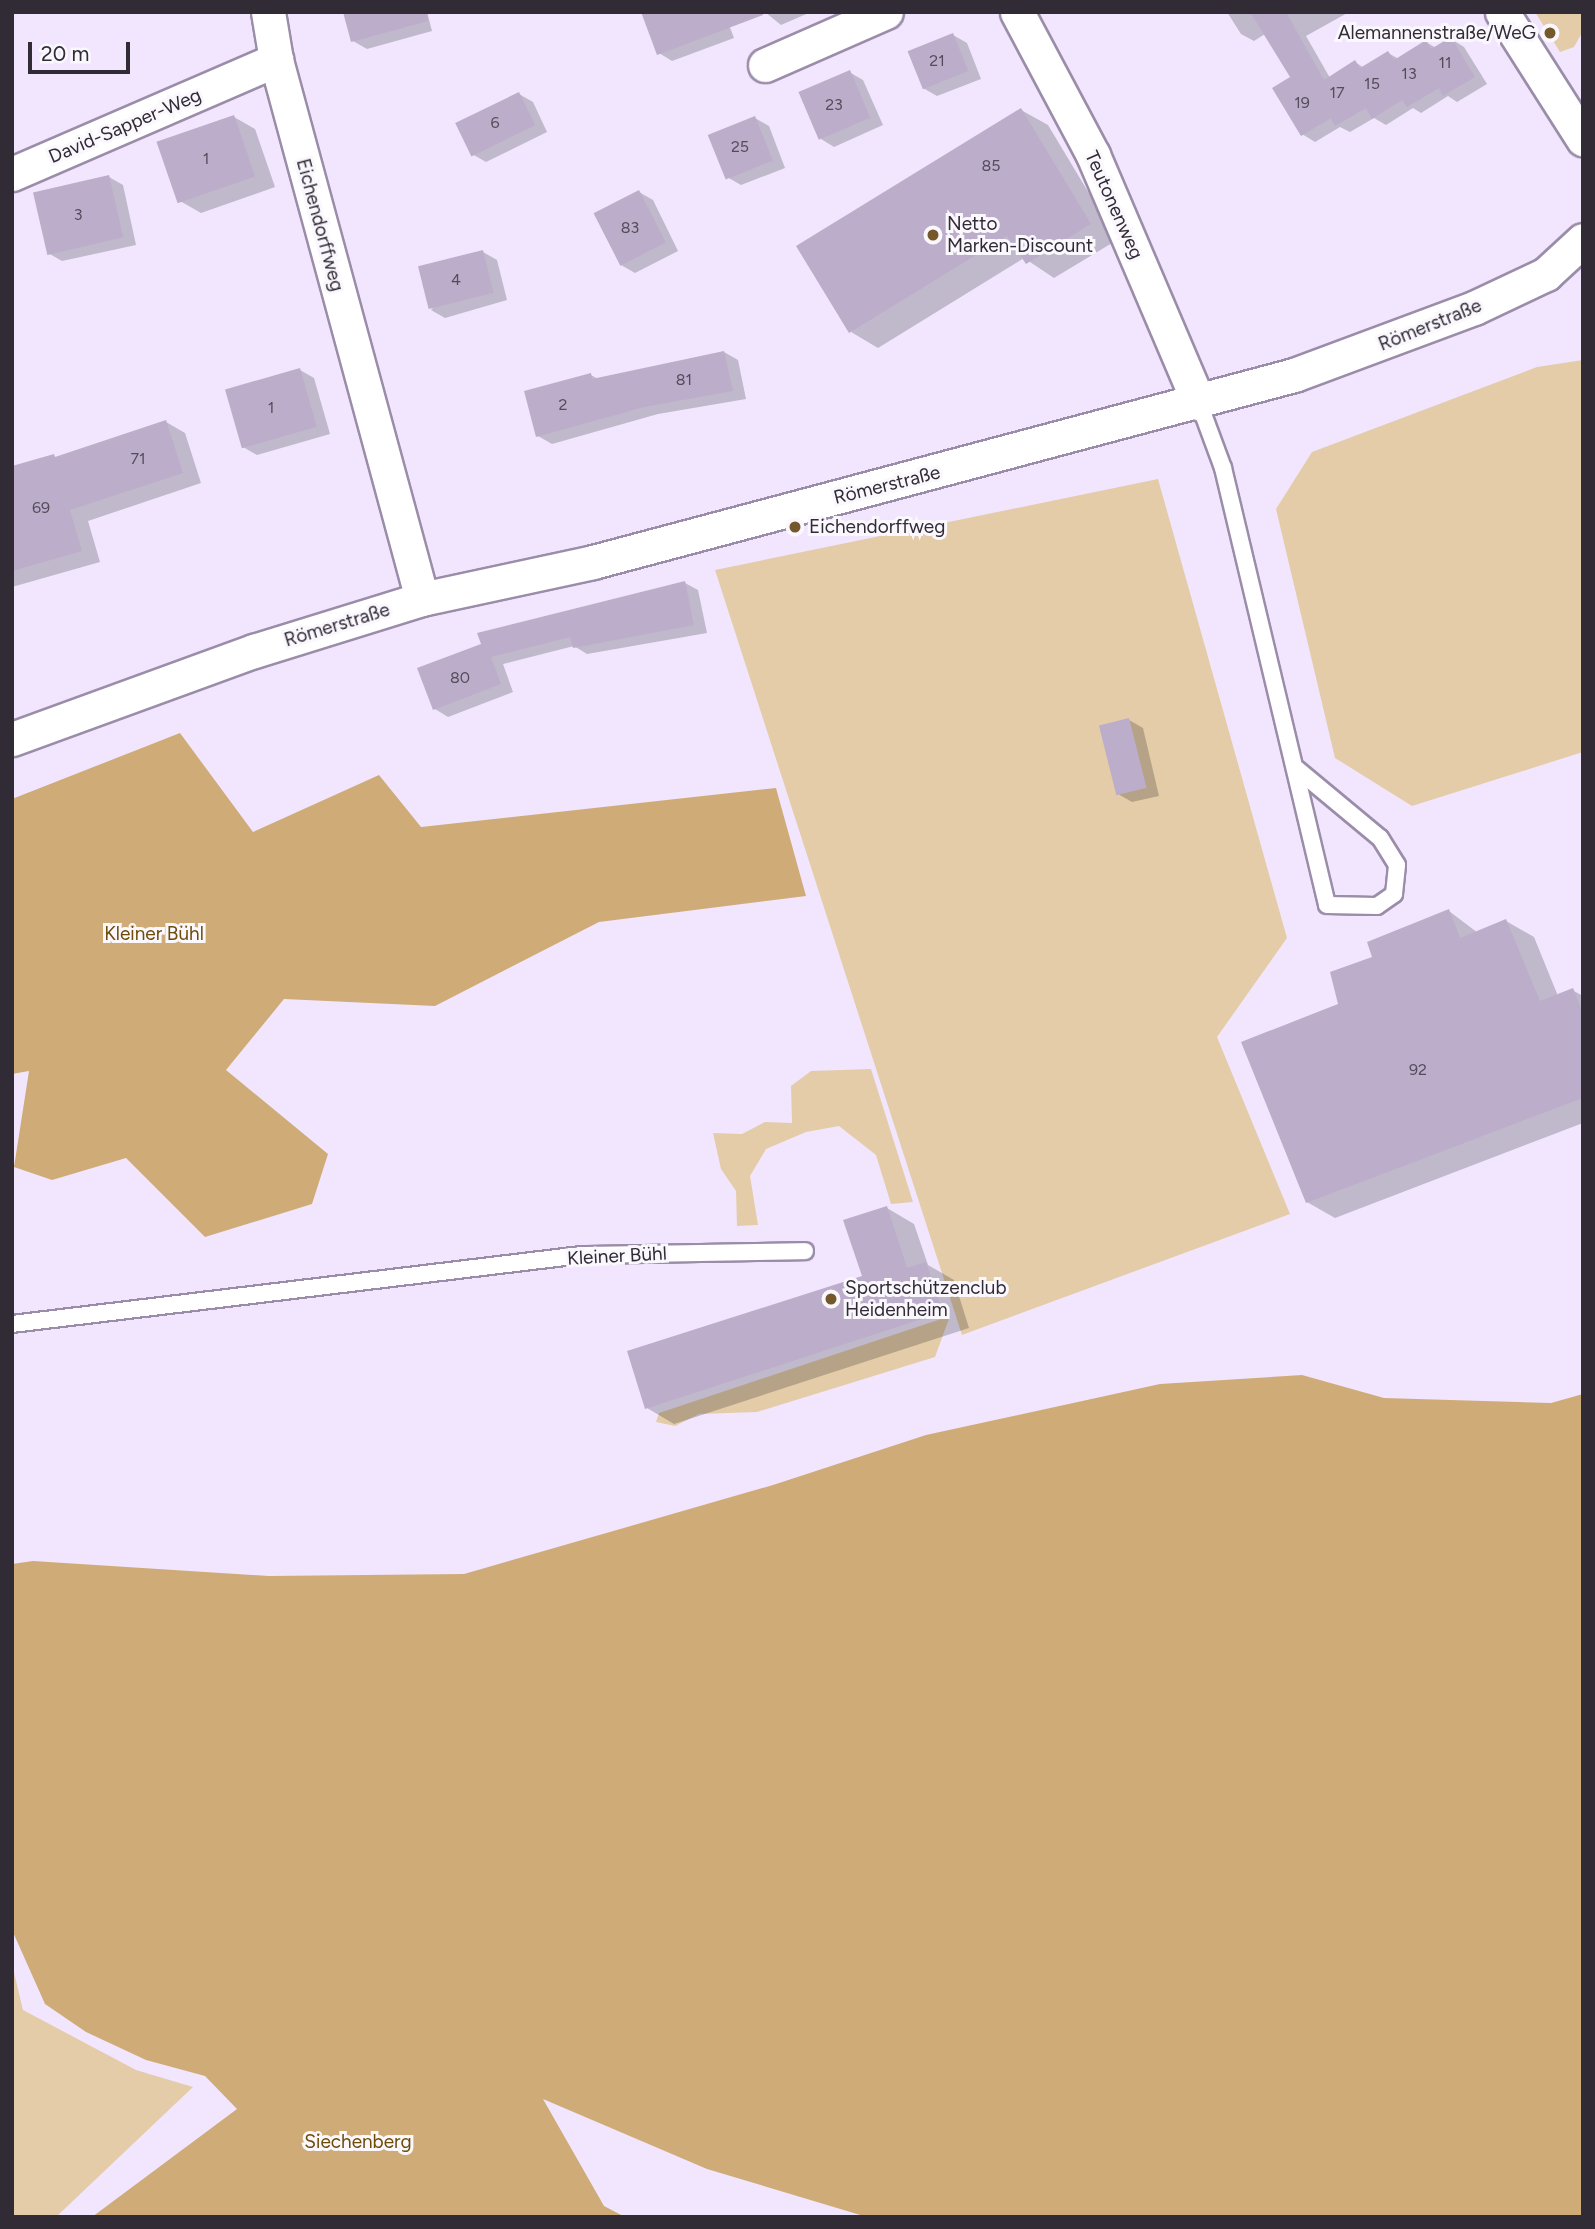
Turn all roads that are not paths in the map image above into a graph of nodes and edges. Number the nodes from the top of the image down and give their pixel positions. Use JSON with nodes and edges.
{"nodes":[{"id":1,"x":268,"y":12,"type":"edge"},
{"id":2,"x":886,"y":12,"type":"edge"},
{"id":3,"x":1017,"y":12,"type":"edge"},
{"id":4,"x":1502,"y":12,"type":"edge"},
{"id":5,"x":275,"y":60,"type":"junction"},
{"id":6,"x":765,"y":65,"type":"dead end"},
{"id":7,"x":1583,"y":139,"type":"edge"},
{"id":8,"x":12,"y":174,"type":"edge"},
{"id":9,"x":1583,"y":240,"type":"edge"},
{"id":10,"x":1199,"y":403,"type":"junction"},
{"id":11,"x":422,"y":599,"type":"junction"},
{"id":12,"x":12,"y":739,"type":"edge"},
{"id":13,"x":1297,"y":769,"type":"junction"},
{"id":14,"x":805,"y":1251,"type":"dead end"},
{"id":15,"x":12,"y":1324,"type":"edge"}],
"edges":[{"from":1,"to":5,"type":"street","name":"Eichendorffweg"},
{"from":2,"to":6,"type":"street"},
{"from":3,"to":10,"type":"street","name":"Teutonenweg"},
{"from":4,"to":7,"type":"street"},
{"from":5,"to":8,"type":"street","name":"David-Sapper-Weg"},
{"from":5,"to":11,"type":"street","name":"Eichendorffweg"},
{"from":9,"to":10,"type":"street","name":"Römerstraße"},
{"from":10,"to":11,"type":"street","name":"Römerstraße"},
{"from":10,"to":13,"type":"lane"},
{"from":11,"to":12,"type":"street","name":"Römerstraße"},
{"from":13,"to":13,"type":"lane"},
{"from":14,"to":15,"type":"lane","name":"Kleiner Bühl"}]}
